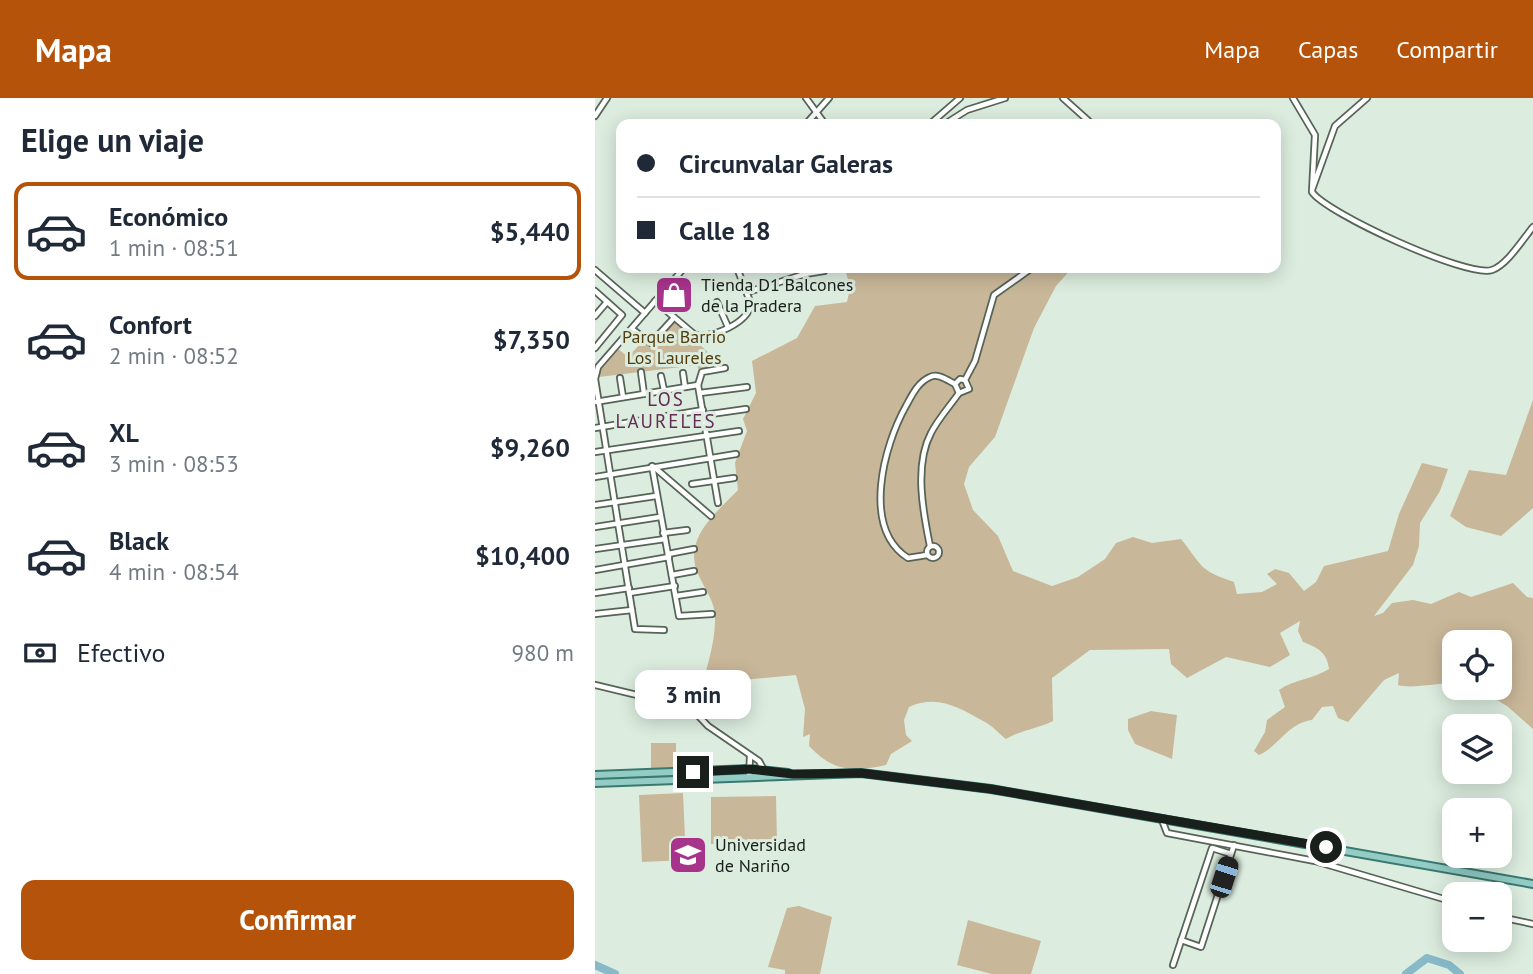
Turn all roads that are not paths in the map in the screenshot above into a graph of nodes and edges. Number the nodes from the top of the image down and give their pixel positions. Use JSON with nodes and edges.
{"nodes":[{"id":1,"x":607,"y":98,"type":"edge"},
{"id":2,"x":807,"y":98,"type":"edge"},
{"id":3,"x":829,"y":98,"type":"edge"},
{"id":4,"x":960,"y":98,"type":"edge"},
{"id":5,"x":1005,"y":98,"type":"edge"},
{"id":6,"x":1063,"y":98,"type":"edge"},
{"id":7,"x":1293,"y":98,"type":"edge"},
{"id":8,"x":1367,"y":98,"type":"edge"},
{"id":9,"x":816,"y":112,"type":"junction"},
{"id":10,"x":595,"y":116,"type":"edge"},
{"id":11,"x":810,"y":119,"type":"edge"},
{"id":12,"x":821,"y":119,"type":"edge"},
{"id":13,"x":936,"y":119,"type":"edge"},
{"id":14,"x":953,"y":119,"type":"edge"},
{"id":15,"x":1086,"y":119,"type":"edge"},
{"id":16,"x":1312,"y":192,"type":"junction"},
{"id":17,"x":1533,"y":228,"type":"edge"},
{"id":18,"x":596,"y":273,"type":"edge"},
{"id":19,"x":680,"y":273,"type":"edge"},
{"id":20,"x":739,"y":273,"type":"edge"},
{"id":21,"x":811,"y":273,"type":"edge"},
{"id":22,"x":1025,"y":273,"type":"edge"},
{"id":23,"x":595,"y":291,"type":"edge"},
{"id":24,"x":748,"y":292,"type":"junction"},
{"id":25,"x":655,"y":301,"type":"junction"},
{"id":26,"x":607,"y":302,"type":"junction"},
{"id":27,"x":717,"y":302,"type":"dead end"},
{"id":28,"x":645,"y":313,"type":"junction"},
{"id":29,"x":595,"y":316,"type":"edge"},
{"id":30,"x":672,"y":320,"type":"dead end"},
{"id":31,"x":729,"y":327,"type":"junction"},
{"id":32,"x":632,"y":329,"type":"junction"},
{"id":33,"x":595,"y":348,"type":"edge"},
{"id":34,"x":596,"y":366,"type":"edge"},
{"id":35,"x":725,"y":369,"type":"dead end"},
{"id":36,"x":641,"y":372,"type":"dead end"},
{"id":37,"x":683,"y":373,"type":"dead end"},
{"id":38,"x":661,"y":376,"type":"dead end"},
{"id":39,"x":620,"y":378,"type":"dead end"},
{"id":40,"x":595,"y":379,"type":"edge"},
{"id":41,"x":965,"y":380,"type":"junction"},
{"id":42,"x":954,"y":384,"type":"junction"},
{"id":43,"x":698,"y":385,"type":"junction"},
{"id":44,"x":685,"y":387,"type":"junction"},
{"id":45,"x":747,"y":387,"type":"dead end"},
{"id":46,"x":664,"y":390,"type":"junction"},
{"id":47,"x":700,"y":393,"type":"junction"},
{"id":48,"x":959,"y":393,"type":"junction"},
{"id":49,"x":644,"y":394,"type":"junction"},
{"id":50,"x":623,"y":397,"type":"junction"},
{"id":51,"x":597,"y":401,"type":"edge"},
{"id":52,"x":746,"y":409,"type":"dead end"},
{"id":53,"x":703,"y":413,"type":"junction"},
{"id":54,"x":603,"y":427,"type":"junction"},
{"id":55,"x":595,"y":428,"type":"edge"},
{"id":56,"x":739,"y":431,"type":"dead end"},
{"id":57,"x":707,"y":435,"type":"junction"},
{"id":58,"x":608,"y":450,"type":"junction"},
{"id":59,"x":595,"y":452,"type":"edge"},
{"id":60,"x":736,"y":454,"type":"dead end"},
{"id":61,"x":712,"y":456,"type":"junction"},
{"id":62,"x":653,"y":466,"type":"junction"},
{"id":63,"x":611,"y":475,"type":"junction"},
{"id":64,"x":595,"y":477,"type":"edge"},
{"id":65,"x":734,"y":478,"type":"dead end"},
{"id":66,"x":714,"y":481,"type":"junction"},
{"id":67,"x":692,"y":484,"type":"dead end"},
{"id":68,"x":656,"y":496,"type":"junction"},
{"id":69,"x":615,"y":502,"type":"junction"},
{"id":70,"x":718,"y":503,"type":"dead end"},
{"id":71,"x":595,"y":505,"type":"edge"},
{"id":72,"x":711,"y":516,"type":"dead end"},
{"id":73,"x":660,"y":517,"type":"junction"},
{"id":74,"x":619,"y":524,"type":"junction"},
{"id":75,"x":595,"y":527,"type":"edge"},
{"id":76,"x":687,"y":530,"type":"dead end"},
{"id":77,"x":664,"y":536,"type":"junction"},
{"id":78,"x":622,"y":545,"type":"junction"},
{"id":79,"x":930,"y":546,"type":"junction"},
{"id":80,"x":595,"y":549,"type":"edge"},
{"id":81,"x":694,"y":549,"type":"dead end"},
{"id":82,"x":927,"y":555,"type":"junction"},
{"id":83,"x":668,"y":556,"type":"junction"},
{"id":84,"x":625,"y":565,"type":"junction"},
{"id":85,"x":595,"y":569,"type":"edge"},
{"id":86,"x":694,"y":572,"type":"dead end"},
{"id":87,"x":673,"y":575,"type":"junction"},
{"id":88,"x":675,"y":586,"type":"junction"},
{"id":89,"x":629,"y":590,"type":"junction"},
{"id":90,"x":703,"y":592,"type":"dead end"},
{"id":91,"x":595,"y":593,"type":"edge"},
{"id":92,"x":676,"y":596,"type":"junction"},
{"id":93,"x":632,"y":610,"type":"junction"},
{"id":94,"x":595,"y":614,"type":"edge"},
{"id":95,"x":712,"y":614,"type":"dead end"},
{"id":96,"x":664,"y":630,"type":"dead end"},
{"id":97,"x":595,"y":685,"type":"edge"},
{"id":98,"x":750,"y":755,"type":"junction"},
{"id":99,"x":750,"y":769,"type":"junction"},
{"id":100,"x":765,"y":773,"type":"junction"},
{"id":101,"x":595,"y":775,"type":"edge"},
{"id":102,"x":749,"y":779,"type":"junction"},
{"id":103,"x":595,"y":783,"type":"edge"},
{"id":104,"x":1162,"y":820,"type":"junction"},
{"id":105,"x":1179,"y":822,"type":"junction"},
{"id":106,"x":1252,"y":834,"type":"junction"},
{"id":107,"x":1177,"y":835,"type":"junction"},
{"id":108,"x":1234,"y":845,"type":"junction"},
{"id":109,"x":1326,"y":847,"type":"junction"},
{"id":110,"x":1250,"y":848,"type":"junction"},
{"id":111,"x":1231,"y":854,"type":"junction"},
{"id":112,"x":1322,"y":863,"type":"junction"},
{"id":113,"x":1533,"y":884,"type":"edge"},
{"id":114,"x":1442,"y":898,"type":"edge"},
{"id":115,"x":1512,"y":920,"type":"edge"},
{"id":116,"x":1533,"y":924,"type":"edge"},
{"id":117,"x":1181,"y":940,"type":"junction"},
{"id":118,"x":1173,"y":965,"type":"dead end"}],
"edges":[{"from":1,"to":10,"type":"street"},
{"from":2,"to":9,"type":"street"},
{"from":3,"to":9,"type":"street"},
{"from":4,"to":13,"type":"street"},
{"from":5,"to":14,"type":"street"},
{"from":6,"to":15,"type":"street"},
{"from":7,"to":16,"type":"street"},
{"from":8,"to":16,"type":"street"},
{"from":9,"to":11,"type":"street"},
{"from":9,"to":12,"type":"street"},
{"from":16,"to":17,"type":"street"},
{"from":18,"to":28,"type":"street"},
{"from":19,"to":25,"type":"street"},
{"from":20,"to":24,"type":"street"},
{"from":21,"to":24,"type":"street"},
{"from":22,"to":41,"type":"street"},
{"from":23,"to":26,"type":"street"},
{"from":24,"to":31,"type":"street"},
{"from":25,"to":28,"type":"street"},
{"from":25,"to":31,"type":"street"},
{"from":26,"to":29,"type":"street"},
{"from":26,"to":33,"type":"street"},
{"from":27,"to":31,"type":"street"},
{"from":28,"to":32,"type":"street"},
{"from":30,"to":32,"type":"street"},
{"from":32,"to":34,"type":"street"},
{"from":34,"to":40,"type":"street"},
{"from":35,"to":43,"type":"street"},
{"from":36,"to":49,"type":"street"},
{"from":37,"to":44,"type":"street"},
{"from":38,"to":46,"type":"street"},
{"from":39,"to":50,"type":"street"},
{"from":40,"to":51,"type":"street"},
{"from":41,"to":42,"type":"street"},
{"from":41,"to":48,"type":"street"},
{"from":42,"to":48,"type":"street"},
{"from":42,"to":82,"type":"street"},
{"from":43,"to":44,"type":"street"},
{"from":43,"to":47,"type":"street"},
{"from":44,"to":46,"type":"street"},
{"from":45,"to":47,"type":"street"},
{"from":46,"to":49,"type":"street"},
{"from":47,"to":53,"type":"street"},
{"from":48,"to":79,"type":"street"},
{"from":49,"to":50,"type":"street"},
{"from":50,"to":51,"type":"street"},
{"from":51,"to":54,"type":"street"},
{"from":52,"to":53,"type":"street"},
{"from":53,"to":54,"type":"street"},
{"from":53,"to":57,"type":"street"},
{"from":54,"to":55,"type":"street"},
{"from":54,"to":58,"type":"street"},
{"from":56,"to":57,"type":"street"},
{"from":57,"to":58,"type":"street"},
{"from":57,"to":61,"type":"street"},
{"from":58,"to":59,"type":"street"},
{"from":58,"to":63,"type":"street"},
{"from":60,"to":61,"type":"street"},
{"from":61,"to":62,"type":"street"},
{"from":61,"to":66,"type":"street"},
{"from":62,"to":63,"type":"street"},
{"from":62,"to":68,"type":"street"},
{"from":62,"to":72,"type":"street"},
{"from":63,"to":64,"type":"street"},
{"from":63,"to":69,"type":"street"},
{"from":65,"to":66,"type":"street"},
{"from":66,"to":67,"type":"street"},
{"from":66,"to":70,"type":"street"},
{"from":68,"to":69,"type":"street"},
{"from":68,"to":73,"type":"street"},
{"from":69,"to":71,"type":"street"},
{"from":69,"to":74,"type":"street"},
{"from":73,"to":74,"type":"street"},
{"from":73,"to":77,"type":"street"},
{"from":74,"to":75,"type":"street"},
{"from":74,"to":78,"type":"street"},
{"from":76,"to":77,"type":"street"},
{"from":77,"to":78,"type":"street"},
{"from":77,"to":83,"type":"street"},
{"from":78,"to":80,"type":"street"},
{"from":78,"to":84,"type":"street"},
{"from":79,"to":82,"type":"street"},
{"from":79,"to":82,"type":"street"},
{"from":81,"to":83,"type":"street"},
{"from":83,"to":84,"type":"street"},
{"from":83,"to":87,"type":"street"},
{"from":84,"to":85,"type":"street"},
{"from":84,"to":89,"type":"street"},
{"from":86,"to":87,"type":"street"},
{"from":87,"to":88,"type":"street"},
{"from":88,"to":89,"type":"street"},
{"from":88,"to":92,"type":"street"},
{"from":89,"to":91,"type":"street"},
{"from":89,"to":93,"type":"street"},
{"from":90,"to":92,"type":"street"},
{"from":92,"to":95,"type":"street"},
{"from":93,"to":94,"type":"street"},
{"from":93,"to":96,"type":"street"},
{"from":97,"to":98,"type":"street"},
{"from":98,"to":99,"type":"street"},
{"from":98,"to":100,"type":"street"},
{"from":99,"to":100,"type":"main road"},
{"from":99,"to":101,"type":"main road"},
{"from":99,"to":102,"type":"street"},
{"from":100,"to":102,"type":"main road"},
{"from":100,"to":104,"type":"main road"},
{"from":102,"to":103,"type":"main road"},
{"from":104,"to":105,"type":"main road"},
{"from":104,"to":107,"type":"street"},
{"from":105,"to":106,"type":"main road"},
{"from":105,"to":107,"type":"street"},
{"from":106,"to":109,"type":"main road"},
{"from":106,"to":110,"type":"street"},
{"from":107,"to":108,"type":"street"},
{"from":108,"to":110,"type":"street"},
{"from":108,"to":111,"type":"street"},
{"from":109,"to":112,"type":"street"},
{"from":109,"to":113,"type":"main road"},
{"from":110,"to":112,"type":"street"},
{"from":111,"to":117,"type":"street"},
{"from":111,"to":117,"type":"street"},
{"from":112,"to":114,"type":"street"},
{"from":115,"to":116,"type":"street"},
{"from":117,"to":118,"type":"street"}]}
